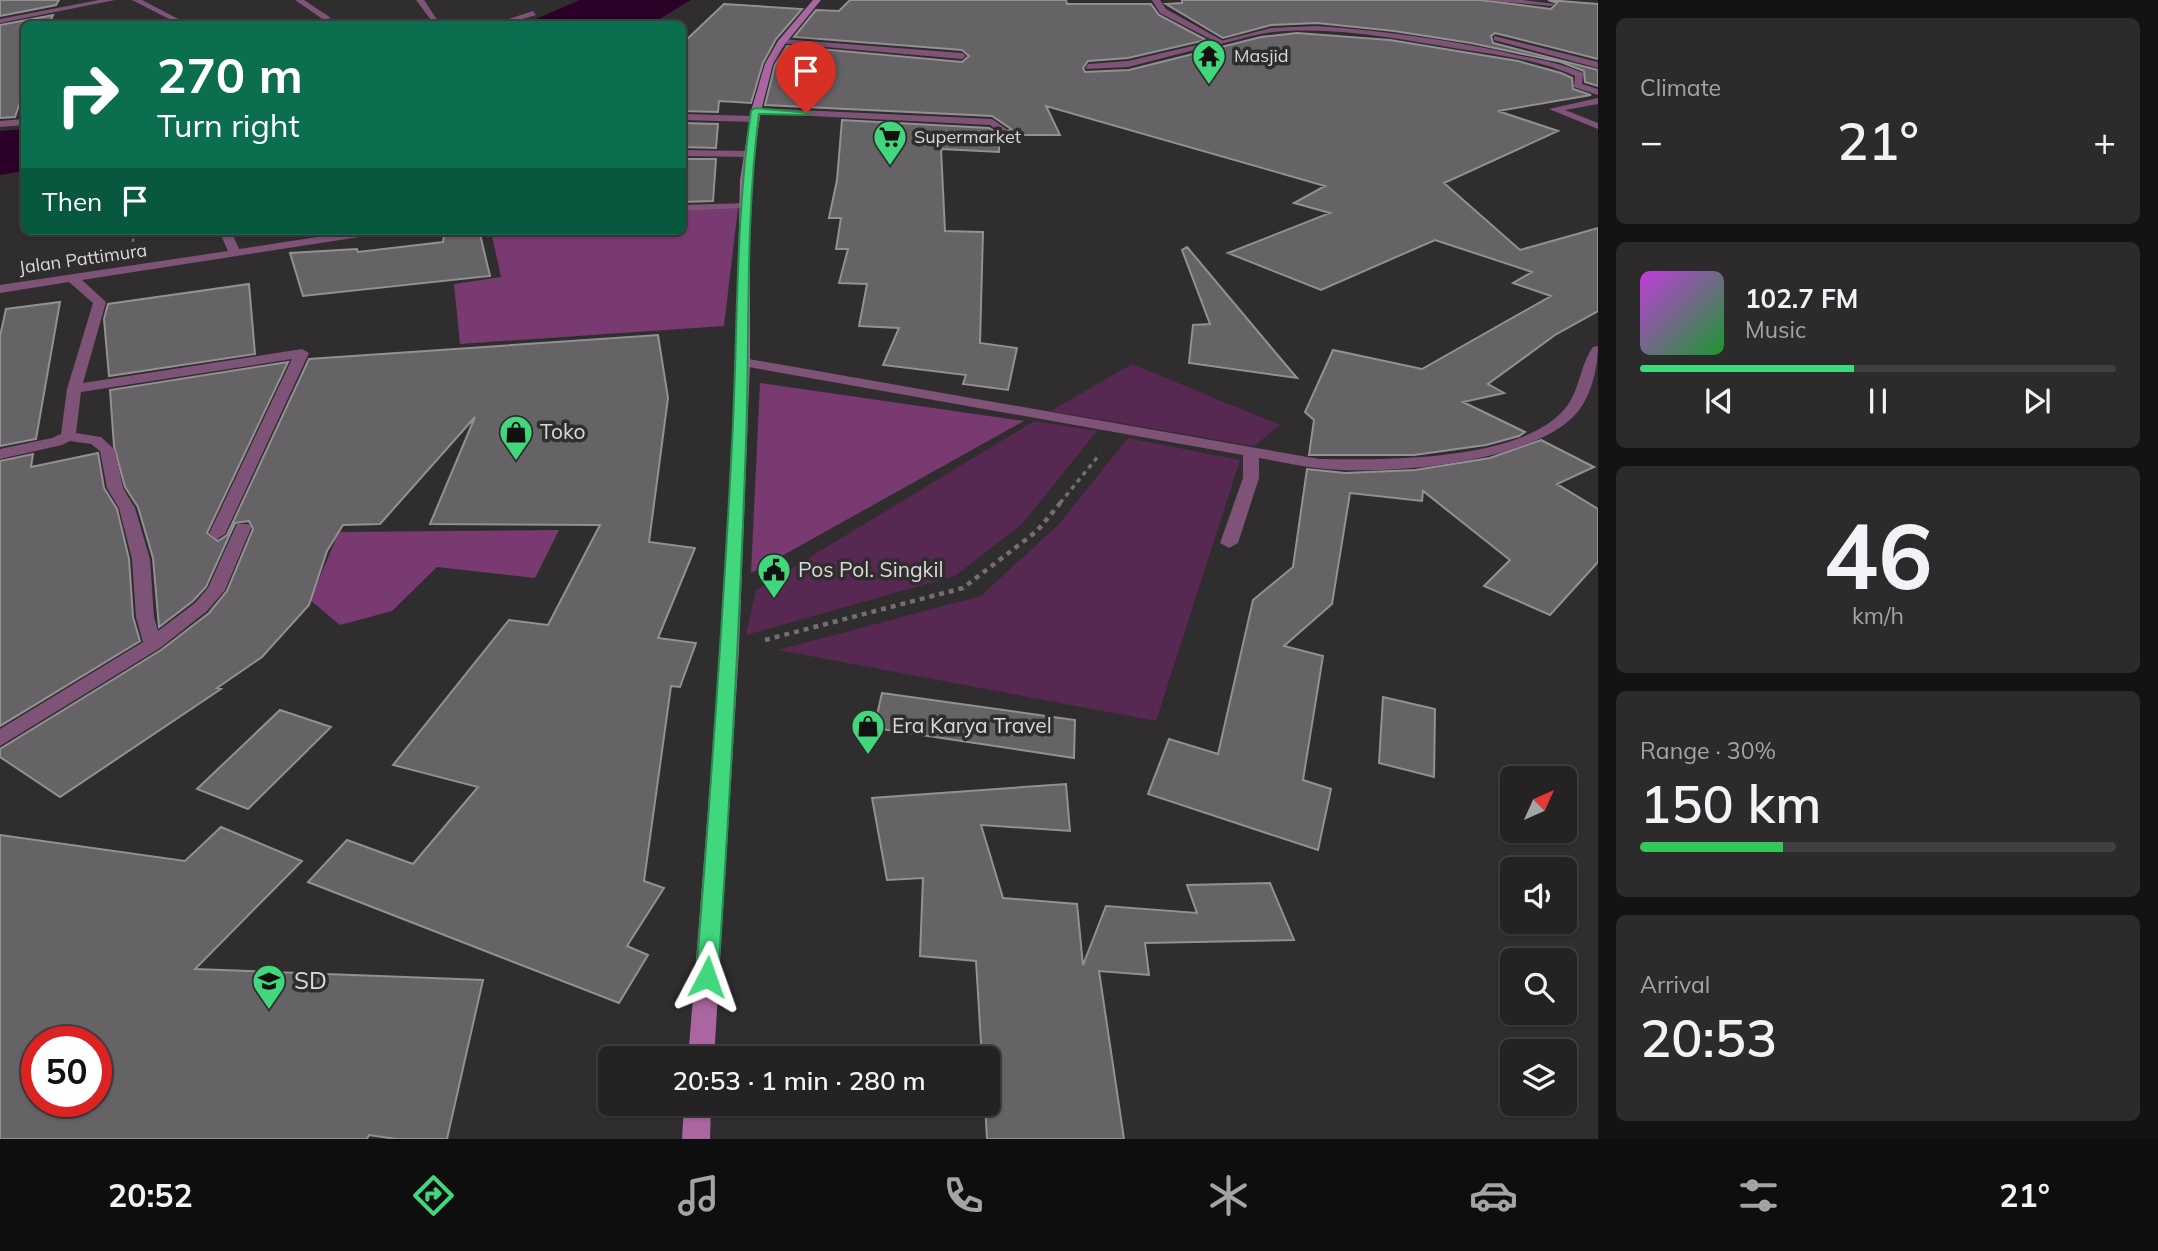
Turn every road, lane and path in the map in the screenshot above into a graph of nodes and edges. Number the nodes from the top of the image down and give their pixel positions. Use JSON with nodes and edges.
{"nodes":[{"id":1,"x":111,"y":0,"type":"edge"},
{"id":2,"x":136,"y":0,"type":"edge"},
{"id":3,"x":299,"y":0,"type":"edge"},
{"id":4,"x":420,"y":0,"type":"edge"},
{"id":5,"x":817,"y":0,"type":"edge"},
{"id":6,"x":1156,"y":0,"type":"edge"},
{"id":7,"x":1488,"y":0,"type":"edge"},
{"id":8,"x":1551,"y":4,"type":"dead end"},
{"id":9,"x":533,"y":13,"type":"dead end"},
{"id":10,"x":18,"y":18,"type":"junction"},
{"id":11,"x":327,"y":18,"type":"dead end"},
{"id":12,"x":0,"y":20,"type":"edge"},
{"id":13,"x":22,"y":21,"type":"edge"},
{"id":14,"x":178,"y":21,"type":"edge"},
{"id":15,"x":436,"y":21,"type":"edge"},
{"id":16,"x":508,"y":21,"type":"edge"},
{"id":17,"x":1497,"y":38,"type":"dead end"},
{"id":18,"x":782,"y":41,"type":"junction"},
{"id":19,"x":1221,"y":42,"type":"junction"},
{"id":20,"x":962,"y":56,"type":"dead end"},
{"id":21,"x":1598,"y":65,"type":"edge"},
{"id":22,"x":1088,"y":67,"type":"dead end"},
{"id":23,"x":1598,"y":92,"type":"edge"},
{"id":24,"x":1598,"y":101,"type":"edge"},
{"id":25,"x":755,"y":115,"type":"junction"},
{"id":26,"x":686,"y":117,"type":"edge"},
{"id":27,"x":21,"y":122,"type":"edge"},
{"id":28,"x":0,"y":124,"type":"edge"},
{"id":29,"x":1598,"y":126,"type":"edge"},
{"id":30,"x":1003,"y":130,"type":"dead end"},
{"id":31,"x":686,"y":152,"type":"edge"},
{"id":32,"x":749,"y":154,"type":"junction"},
{"id":33,"x":745,"y":205,"type":"junction"},
{"id":34,"x":686,"y":208,"type":"edge"},
{"id":35,"x":227,"y":235,"type":"edge"},
{"id":36,"x":354,"y":235,"type":"edge"},
{"id":37,"x":235,"y":254,"type":"junction"},
{"id":38,"x":72,"y":278,"type":"junction"},
{"id":39,"x":0,"y":289,"type":"edge"},
{"id":40,"x":1598,"y":350,"type":"edge"},
{"id":41,"x":743,"y":362,"type":"junction"},
{"id":42,"x":74,"y":389,"type":"junction"},
{"id":43,"x":1121,"y":429,"type":"junction"},
{"id":44,"x":63,"y":439,"type":"junction"},
{"id":45,"x":1251,"y":452,"type":"junction"},
{"id":46,"x":0,"y":454,"type":"edge"},
{"id":47,"x":243,"y":528,"type":"dead end"},
{"id":48,"x":217,"y":534,"type":"dead end"},
{"id":49,"x":1229,"y":543,"type":"dead end"},
{"id":50,"x":153,"y":644,"type":"junction"},
{"id":51,"x":730,"y":649,"type":"junction"},
{"id":52,"x":0,"y":739,"type":"edge"},
{"id":53,"x":702,"y":1046,"type":"edge"},
{"id":54,"x":697,"y":1116,"type":"edge"},
{"id":55,"x":695,"y":1139,"type":"edge"}],
"edges":[{"from":1,"to":10,"type":"street"},
{"from":2,"to":14,"type":"street"},
{"from":3,"to":11,"type":"street"},
{"from":4,"to":15,"type":"street"},
{"from":5,"to":18,"type":"main road"},
{"from":6,"to":19,"type":"street"},
{"from":7,"to":8,"type":"street"},
{"from":9,"to":16,"type":"street"},
{"from":10,"to":12,"type":"street"},
{"from":10,"to":13,"type":"street"},
{"from":17,"to":21,"type":"street"},
{"from":18,"to":20,"type":"street"},
{"from":18,"to":25,"type":"main road"},
{"from":19,"to":22,"type":"street"},
{"from":19,"to":23,"type":"street"},
{"from":24,"to":29,"type":"street"},
{"from":25,"to":26,"type":"street"},
{"from":25,"to":30,"type":"street"},
{"from":25,"to":32,"type":"main road"},
{"from":27,"to":28,"type":"street"},
{"from":31,"to":32,"type":"street"},
{"from":32,"to":33,"type":"main road"},
{"from":33,"to":34,"type":"street"},
{"from":33,"to":41,"type":"main road"},
{"from":35,"to":37,"type":"street"},
{"from":36,"to":37,"type":"street","name":"Jalan Pattimura"},
{"from":37,"to":38,"type":"street","name":"Jalan Pattimura"},
{"from":38,"to":39,"type":"street","name":"Jalan Pattimura"},
{"from":38,"to":42,"type":"street"},
{"from":40,"to":45,"type":"street"},
{"from":41,"to":43,"type":"street"},
{"from":41,"to":51,"type":"main road"},
{"from":42,"to":44,"type":"street"},
{"from":42,"to":48,"type":"street"},
{"from":43,"to":45,"type":"street"},
{"from":43,"to":51,"type":"path"},
{"from":44,"to":46,"type":"street"},
{"from":44,"to":50,"type":"street"},
{"from":45,"to":49,"type":"street"},
{"from":47,"to":50,"type":"street"},
{"from":50,"to":52,"type":"street"},
{"from":51,"to":53,"type":"main road"},
{"from":54,"to":55,"type":"main road"}]}
